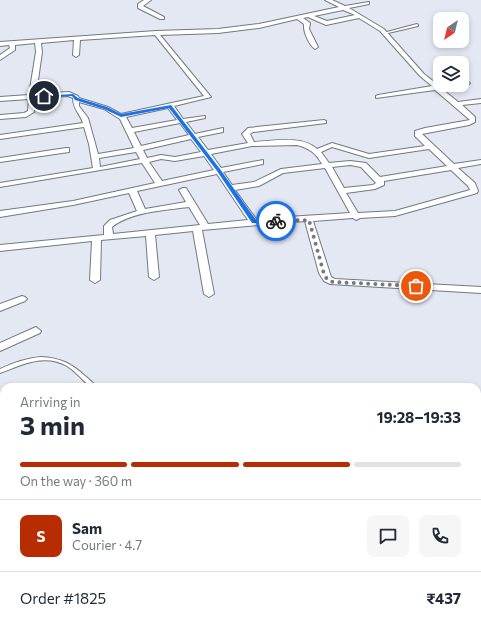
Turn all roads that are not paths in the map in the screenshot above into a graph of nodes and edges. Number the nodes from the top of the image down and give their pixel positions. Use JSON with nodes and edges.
{"nodes":[{"id":1,"x":148,"y":0,"type":"edge"},
{"id":2,"x":328,"y":0,"type":"edge"},
{"id":3,"x":367,"y":3,"type":"dead end"},
{"id":4,"x":345,"y":8,"type":"junction"},
{"id":5,"x":308,"y":15,"type":"junction"},
{"id":6,"x":360,"y":16,"type":"junction"},
{"id":7,"x":297,"y":17,"type":"junction"},
{"id":8,"x":162,"y":18,"type":"dead end"},
{"id":9,"x":417,"y":25,"type":"dead end"},
{"id":10,"x":156,"y":33,"type":"junction"},
{"id":11,"x":384,"y":33,"type":"junction"},
{"id":12,"x":77,"y":39,"type":"junction"},
{"id":13,"x":38,"y":42,"type":"junction"},
{"id":14,"x":12,"y":43,"type":"junction"},
{"id":15,"x":0,"y":44,"type":"edge"},
{"id":16,"x":315,"y":47,"type":"dead end"},
{"id":17,"x":76,"y":55,"type":"dead end"},
{"id":18,"x":0,"y":58,"type":"edge"},
{"id":19,"x":433,"y":84,"type":"edge"},
{"id":20,"x":433,"y":88,"type":"edge"},
{"id":21,"x":442,"y":92,"type":"edge"},
{"id":22,"x":32,"y":97,"type":"junction"},
{"id":23,"x":378,"y":97,"type":"dead end"},
{"id":24,"x":0,"y":99,"type":"edge"},
{"id":25,"x":76,"y":99,"type":"junction"},
{"id":26,"x":481,"y":100,"type":"edge"},
{"id":27,"x":456,"y":104,"type":"junction"},
{"id":28,"x":170,"y":106,"type":"junction"},
{"id":29,"x":121,"y":116,"type":"junction"},
{"id":30,"x":0,"y":117,"type":"edge"},
{"id":31,"x":203,"y":118,"type":"dead end"},
{"id":32,"x":181,"y":121,"type":"junction"},
{"id":33,"x":324,"y":122,"type":"dead end"},
{"id":34,"x":478,"y":123,"type":"edge"},
{"id":35,"x":87,"y":125,"type":"junction"},
{"id":36,"x":220,"y":130,"type":"dead end"},
{"id":37,"x":129,"y":131,"type":"junction"},
{"id":38,"x":0,"y":137,"type":"edge"},
{"id":39,"x":192,"y":137,"type":"junction"},
{"id":40,"x":252,"y":144,"type":"junction"},
{"id":41,"x":430,"y":147,"type":"junction"},
{"id":42,"x":138,"y":149,"type":"junction"},
{"id":43,"x":66,"y":150,"type":"dead end"},
{"id":44,"x":316,"y":152,"type":"junction"},
{"id":45,"x":206,"y":153,"type":"junction"},
{"id":46,"x":95,"y":157,"type":"junction"},
{"id":47,"x":0,"y":160,"type":"edge"},
{"id":48,"x":144,"y":160,"type":"junction"},
{"id":49,"x":260,"y":162,"type":"dead end"},
{"id":50,"x":481,"y":162,"type":"edge"},
{"id":51,"x":326,"y":165,"type":"junction"},
{"id":52,"x":453,"y":168,"type":"junction"},
{"id":53,"x":97,"y":169,"type":"junction"},
{"id":54,"x":218,"y":170,"type":"junction"},
{"id":55,"x":379,"y":180,"type":"junction"},
{"id":56,"x":160,"y":184,"type":"junction"},
{"id":57,"x":481,"y":184,"type":"edge"},
{"id":58,"x":0,"y":185,"type":"edge"},
{"id":59,"x":230,"y":188,"type":"junction"},
{"id":60,"x":132,"y":190,"type":"junction"},
{"id":61,"x":183,"y":190,"type":"dead end"},
{"id":62,"x":341,"y":190,"type":"junction"},
{"id":63,"x":476,"y":190,"type":"edge"},
{"id":64,"x":190,"y":204,"type":"junction"},
{"id":65,"x":142,"y":212,"type":"junction"},
{"id":66,"x":0,"y":214,"type":"edge"},
{"id":67,"x":356,"y":217,"type":"junction"},
{"id":68,"x":309,"y":220,"type":"junction"},
{"id":69,"x":254,"y":222,"type":"junction"},
{"id":70,"x":201,"y":228,"type":"junction"},
{"id":71,"x":150,"y":233,"type":"junction"},
{"id":72,"x":109,"y":237,"type":"junction"},
{"id":73,"x":97,"y":238,"type":"junction"},
{"id":74,"x":0,"y":248,"type":"edge"},
{"id":75,"x":154,"y":277,"type":"dead end"},
{"id":76,"x":95,"y":280,"type":"dead end"},
{"id":77,"x":481,"y":290,"type":"edge"},
{"id":78,"x":209,"y":294,"type":"dead end"},
{"id":79,"x":22,"y":300,"type":"dead end"},
{"id":80,"x":0,"y":308,"type":"edge"},
{"id":81,"x":36,"y":331,"type":"dead end"},
{"id":82,"x":0,"y":347,"type":"edge"},
{"id":83,"x":0,"y":371,"type":"edge"},
{"id":84,"x":89,"y":383,"type":"edge"}],
"edges":[{"from":1,"to":8,"type":"street"},
{"from":2,"to":4,"type":"street"},
{"from":3,"to":4,"type":"street"},
{"from":4,"to":5,"type":"street"},
{"from":4,"to":6,"type":"street"},
{"from":5,"to":6,"type":"street"},
{"from":5,"to":7,"type":"street"},
{"from":6,"to":11,"type":"street"},
{"from":7,"to":10,"type":"street"},
{"from":7,"to":16,"type":"street"},
{"from":9,"to":11,"type":"lane"},
{"from":10,"to":12,"type":"street"},
{"from":10,"to":28,"type":"street"},
{"from":11,"to":19,"type":"street"},
{"from":12,"to":13,"type":"street"},
{"from":12,"to":17,"type":"street"},
{"from":13,"to":14,"type":"street"},
{"from":13,"to":22,"type":"street"},
{"from":14,"to":15,"type":"street"},
{"from":14,"to":18,"type":"street"},
{"from":20,"to":23,"type":"street"},
{"from":21,"to":27,"type":"street"},
{"from":22,"to":24,"type":"street"},
{"from":22,"to":25,"type":"street"},
{"from":22,"to":30,"type":"street"},
{"from":25,"to":29,"type":"street"},
{"from":25,"to":35,"type":"street"},
{"from":26,"to":27,"type":"street"},
{"from":27,"to":34,"type":"street"},
{"from":28,"to":29,"type":"street"},
{"from":28,"to":32,"type":"street"},
{"from":29,"to":37,"type":"street"},
{"from":31,"to":32,"type":"street"},
{"from":32,"to":37,"type":"street"},
{"from":32,"to":39,"type":"street"},
{"from":33,"to":40,"type":"street"},
{"from":34,"to":41,"type":"street"},
{"from":35,"to":38,"type":"street"},
{"from":35,"to":46,"type":"street"},
{"from":36,"to":39,"type":"street"},
{"from":37,"to":42,"type":"street"},
{"from":39,"to":42,"type":"street"},
{"from":39,"to":45,"type":"street"},
{"from":40,"to":44,"type":"street"},
{"from":40,"to":45,"type":"street"},
{"from":41,"to":44,"type":"street"},
{"from":41,"to":52,"type":"street"},
{"from":42,"to":46,"type":"street"},
{"from":42,"to":48,"type":"street"},
{"from":43,"to":47,"type":"street"},
{"from":44,"to":51,"type":"street"},
{"from":45,"to":48,"type":"street"},
{"from":45,"to":54,"type":"street"},
{"from":46,"to":53,"type":"street"},
{"from":48,"to":53,"type":"street"},
{"from":48,"to":56,"type":"street"},
{"from":49,"to":54,"type":"street"},
{"from":50,"to":52,"type":"street"},
{"from":51,"to":55,"type":"street"},
{"from":51,"to":59,"type":"street"},
{"from":51,"to":62,"type":"street"},
{"from":52,"to":55,"type":"street"},
{"from":52,"to":63,"type":"street"},
{"from":53,"to":58,"type":"street"},
{"from":54,"to":56,"type":"street"},
{"from":54,"to":59,"type":"street"},
{"from":55,"to":62,"type":"street"},
{"from":56,"to":60,"type":"street"},
{"from":57,"to":63,"type":"street"},
{"from":59,"to":69,"type":"street"},
{"from":60,"to":65,"type":"street"},
{"from":60,"to":66,"type":"street"},
{"from":61,"to":64,"type":"street"},
{"from":62,"to":67,"type":"street"},
{"from":63,"to":67,"type":"street"},
{"from":64,"to":65,"type":"street"},
{"from":64,"to":70,"type":"street"},
{"from":65,"to":72,"type":"street"},
{"from":67,"to":68,"type":"street"},
{"from":68,"to":69,"type":"street"},
{"from":68,"to":77,"type":"street"},
{"from":69,"to":70,"type":"street"},
{"from":70,"to":71,"type":"street"},
{"from":70,"to":78,"type":"street"},
{"from":71,"to":72,"type":"street"},
{"from":71,"to":75,"type":"street"},
{"from":72,"to":73,"type":"street"},
{"from":73,"to":74,"type":"street"},
{"from":73,"to":76,"type":"street"},
{"from":79,"to":80,"type":"street"},
{"from":81,"to":82,"type":"street"},
{"from":83,"to":84,"type":"lane"}]}
